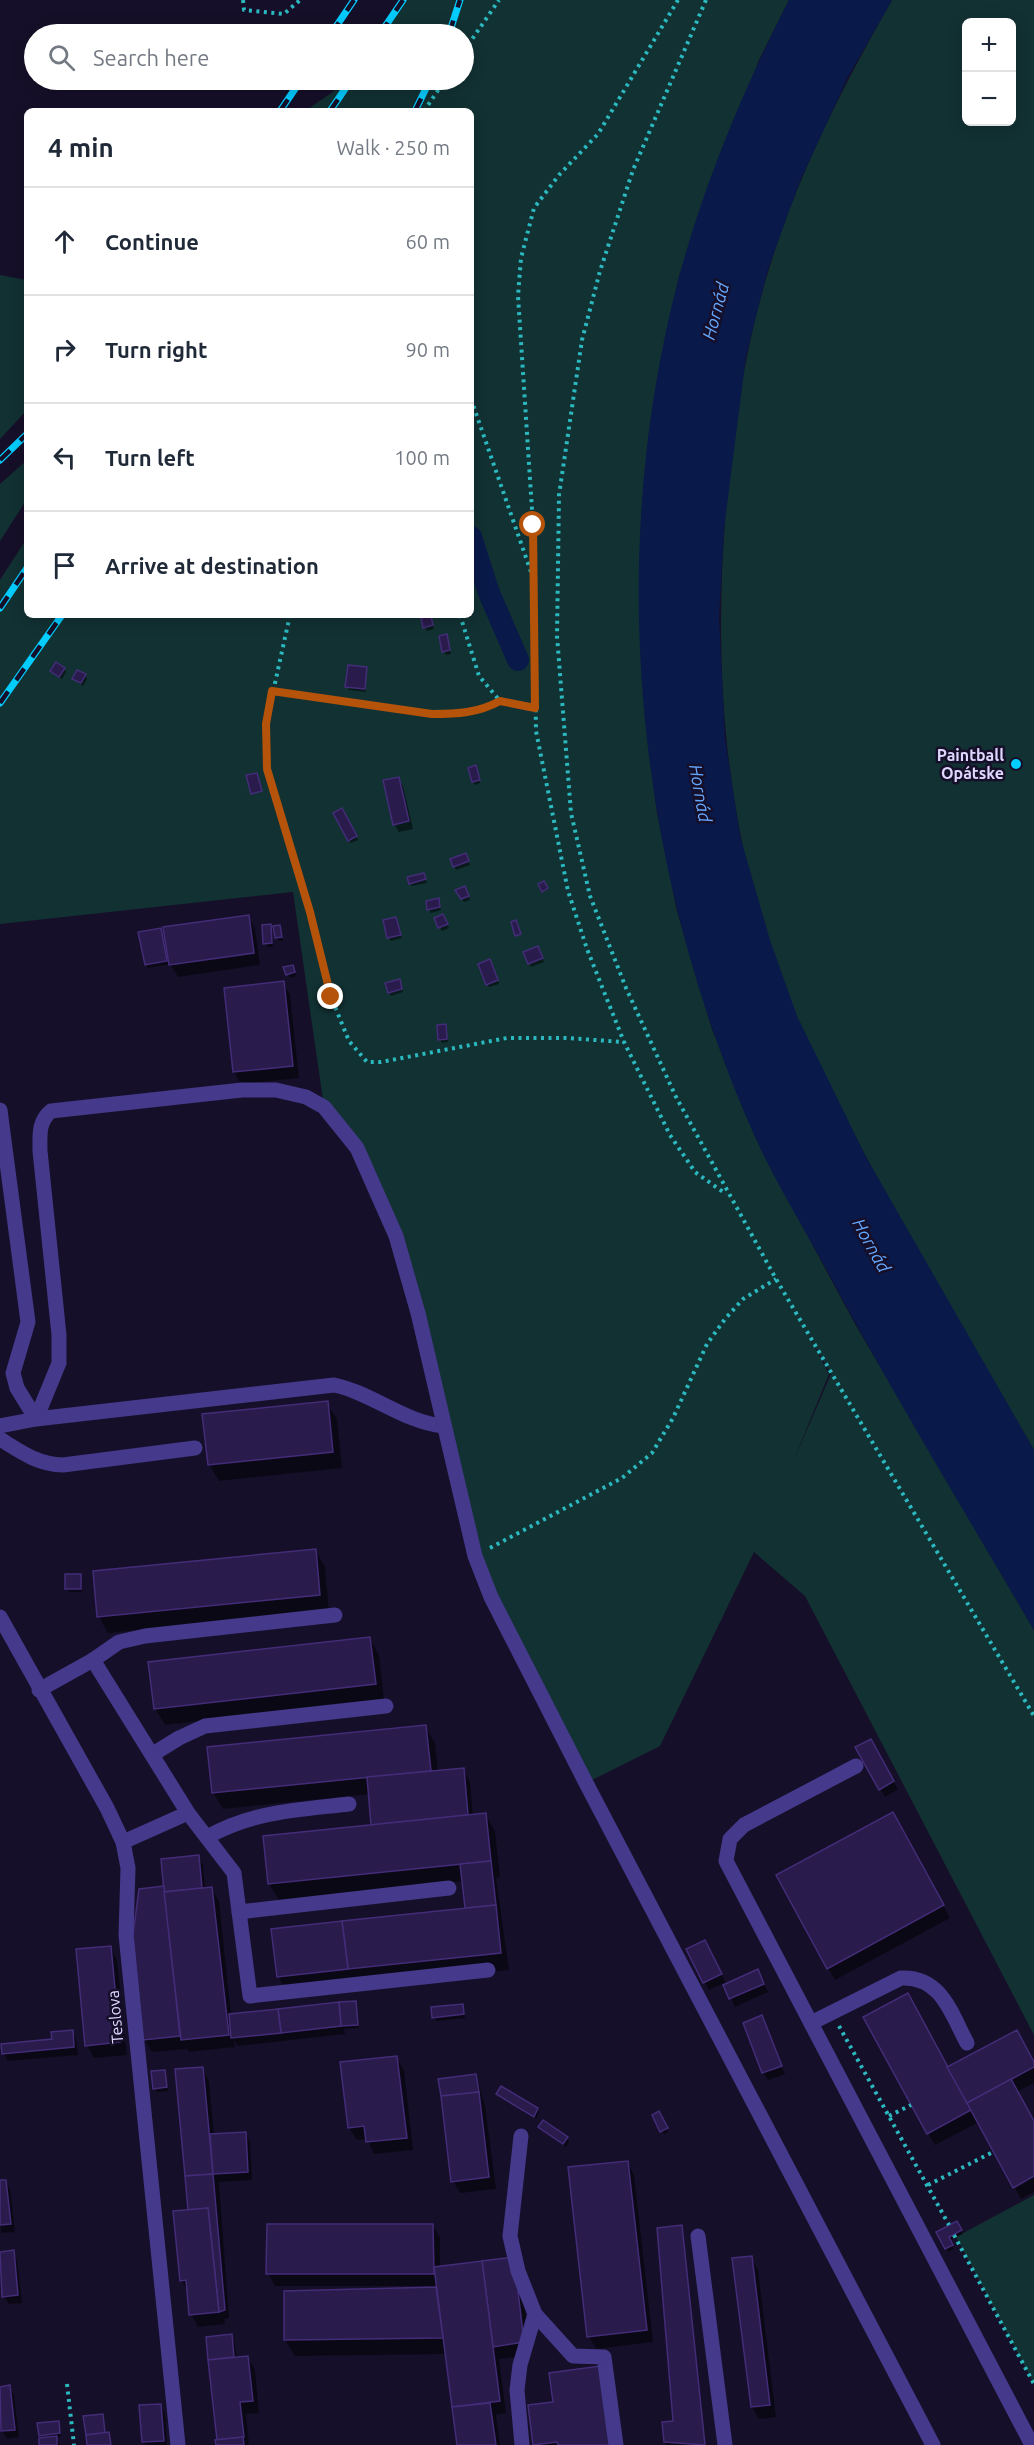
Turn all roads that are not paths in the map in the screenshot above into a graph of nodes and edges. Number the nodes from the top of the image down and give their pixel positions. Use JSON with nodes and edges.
{"nodes":[{"id":1,"x":0,"y":1110,"type":"edge"},
{"id":2,"x":36,"y":1419,"type":"junction"},
{"id":3,"x":0,"y":1426,"type":"edge"},
{"id":4,"x":443,"y":1426,"type":"junction"},
{"id":5,"x":0,"y":1439,"type":"edge"},
{"id":6,"x":195,"y":1448,"type":"dead end"},
{"id":7,"x":335,"y":1615,"type":"dead end"},
{"id":8,"x":0,"y":1617,"type":"edge"},
{"id":9,"x":93,"y":1660,"type":"junction"},
{"id":10,"x":39,"y":1690,"type":"junction"},
{"id":11,"x":386,"y":1706,"type":"dead end"},
{"id":12,"x":153,"y":1755,"type":"junction"},
{"id":13,"x":856,"y":1766,"type":"dead end"},
{"id":14,"x":349,"y":1804,"type":"dead end"},
{"id":15,"x":188,"y":1813,"type":"junction"},
{"id":16,"x":207,"y":1837,"type":"junction"},
{"id":17,"x":123,"y":1842,"type":"junction"},
{"id":18,"x":449,"y":1888,"type":"dead end"},
{"id":19,"x":239,"y":1912,"type":"junction"},
{"id":20,"x":488,"y":1970,"type":"dead end"},
{"id":21,"x":811,"y":2023,"type":"junction"},
{"id":22,"x":967,"y":2043,"type":"dead end"},
{"id":23,"x":522,"y":2136,"type":"dead end"},
{"id":24,"x":698,"y":2236,"type":"dead end"},
{"id":25,"x":535,"y":2314,"type":"junction"},
{"id":26,"x":178,"y":2445,"type":"edge"},
{"id":27,"x":522,"y":2445,"type":"edge"},
{"id":28,"x":616,"y":2445,"type":"edge"},
{"id":29,"x":725,"y":2445,"type":"edge"},
{"id":30,"x":933,"y":2445,"type":"edge"},
{"id":31,"x":1032,"y":2445,"type":"edge"}],
"edges":[{"from":1,"to":2,"type":"lane"},
{"from":2,"to":3,"type":"lane"},
{"from":2,"to":4,"type":"lane"},
{"from":2,"to":4,"type":"lane"},
{"from":4,"to":30,"type":"lane"},
{"from":5,"to":6,"type":"lane"},
{"from":7,"to":9,"type":"lane"},
{"from":8,"to":10,"type":"lane","name":"Teslova"},
{"from":9,"to":10,"type":"lane"},
{"from":9,"to":12,"type":"lane"},
{"from":10,"to":17,"type":"lane","name":"Teslova"},
{"from":11,"to":12,"type":"lane"},
{"from":12,"to":15,"type":"lane"},
{"from":13,"to":21,"type":"lane"},
{"from":14,"to":16,"type":"lane"},
{"from":15,"to":16,"type":"lane"},
{"from":15,"to":17,"type":"lane"},
{"from":16,"to":19,"type":"lane"},
{"from":17,"to":26,"type":"lane","name":"Teslova"},
{"from":18,"to":19,"type":"lane"},
{"from":19,"to":20,"type":"lane"},
{"from":21,"to":22,"type":"lane"},
{"from":21,"to":31,"type":"lane"},
{"from":23,"to":25,"type":"lane"},
{"from":24,"to":29,"type":"lane"},
{"from":25,"to":27,"type":"lane"},
{"from":25,"to":28,"type":"lane"}]}
